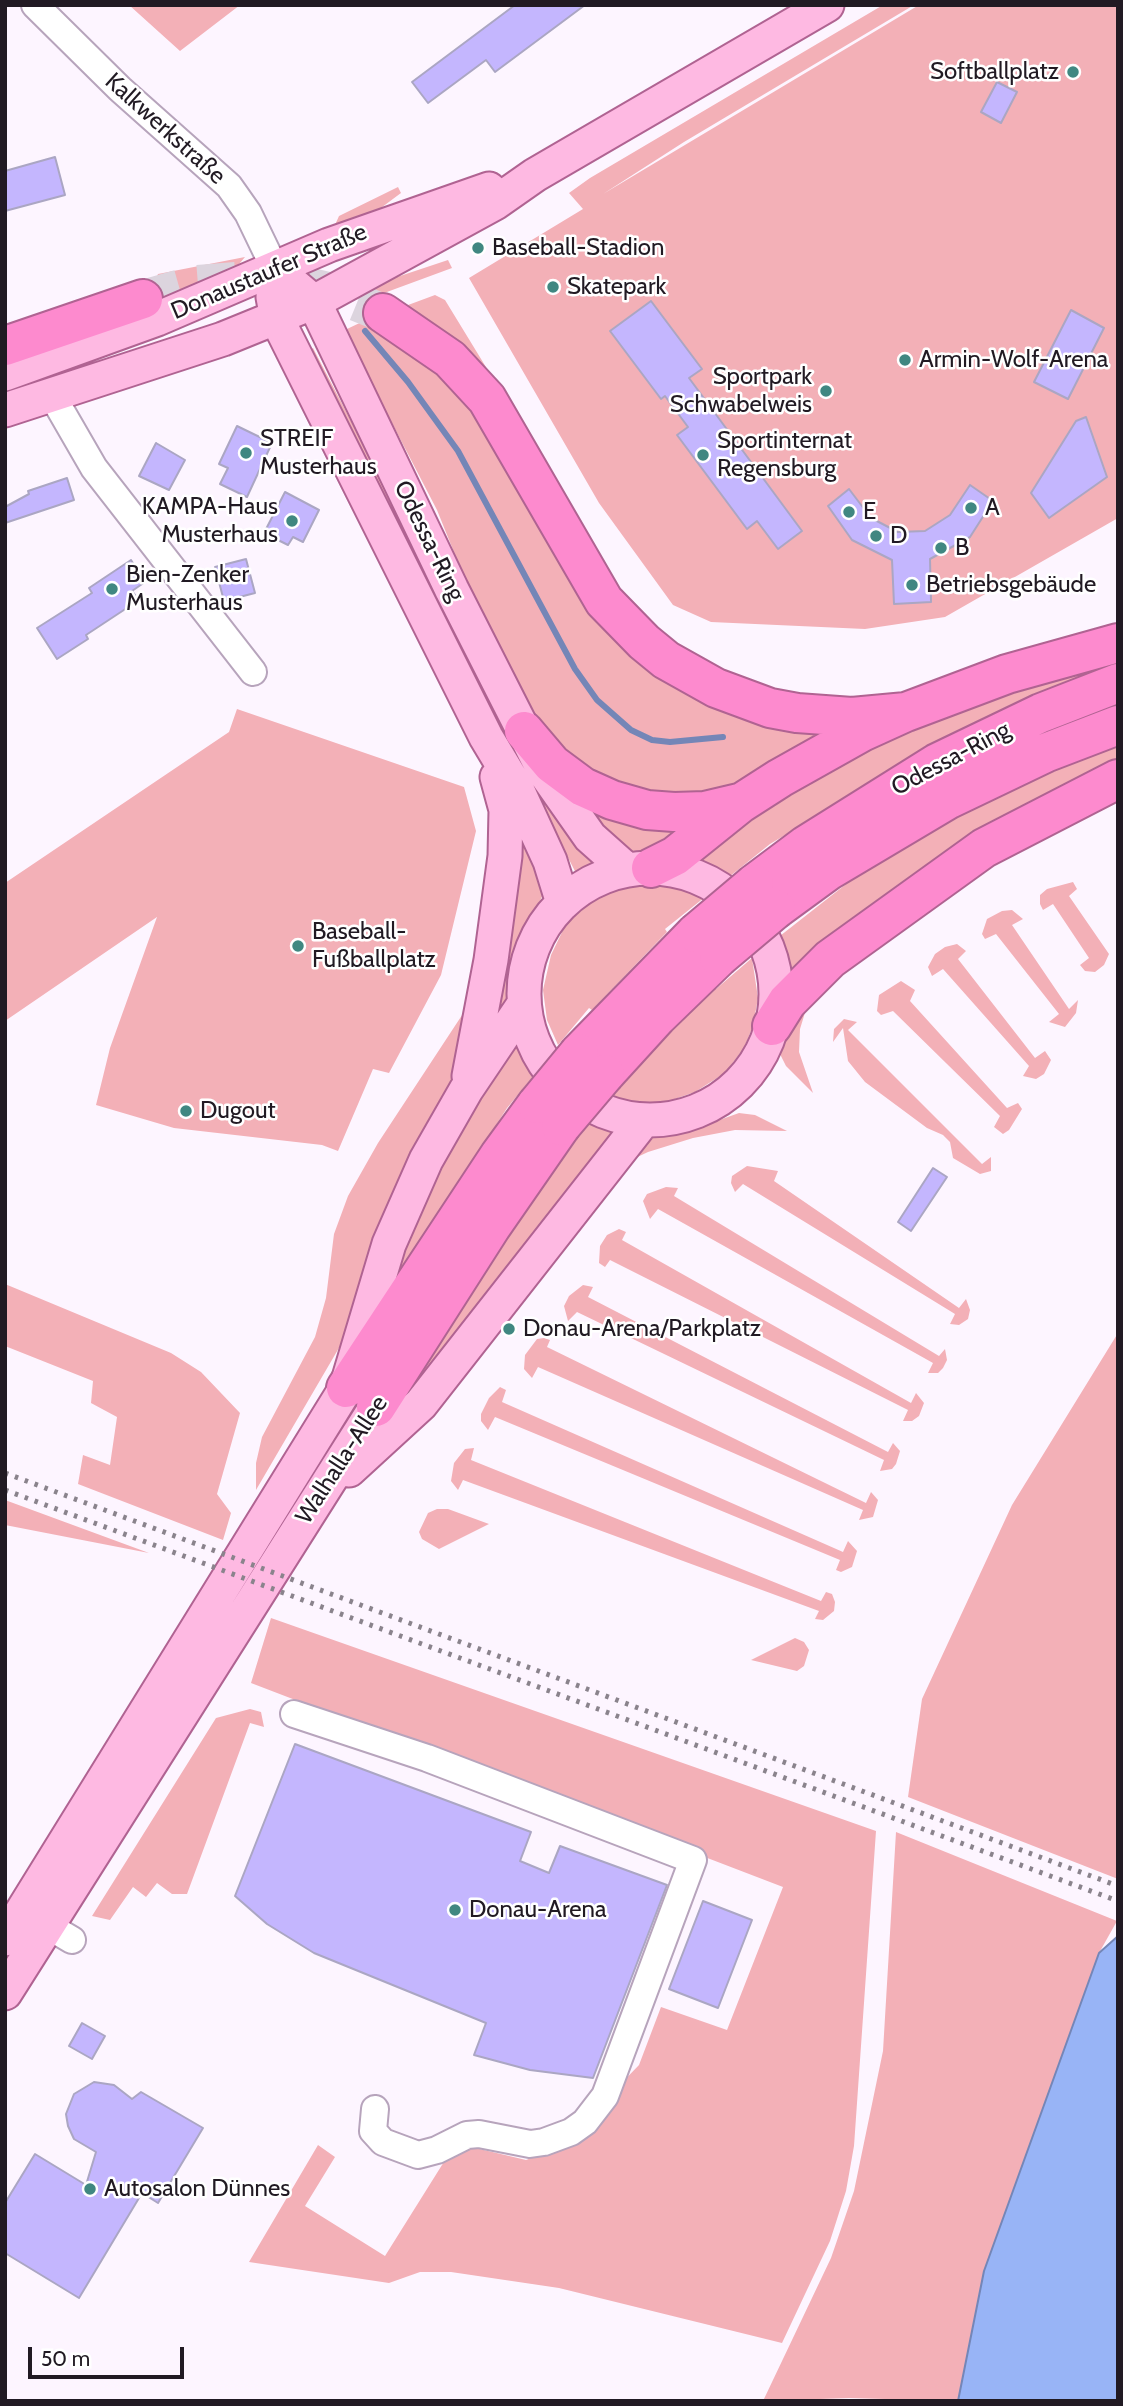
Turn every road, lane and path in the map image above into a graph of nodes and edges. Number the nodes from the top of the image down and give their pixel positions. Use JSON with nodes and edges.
{"nodes":[{"id":1,"x":35,"y":5,"type":"edge"},
{"id":2,"x":827,"y":5,"type":"edge"},
{"id":3,"x":535,"y":175,"type":"junction"},
{"id":4,"x":275,"y":269,"type":"junction"},
{"id":5,"x":143,"y":299,"type":"tunnel mouth"},
{"id":6,"x":314,"y":302,"type":"junction"},
{"id":7,"x":383,"y":313,"type":"tunnel mouth"},
{"id":8,"x":277,"y":319,"type":"junction"},
{"id":9,"x":5,"y":346,"type":"edge"},
{"id":10,"x":5,"y":374,"type":"edge"},
{"id":11,"x":53,"y":397,"type":"junction"},
{"id":12,"x":5,"y":410,"type":"edge"},
{"id":13,"x":1118,"y":643,"type":"edge"},
{"id":14,"x":253,"y":672,"type":"dead end"},
{"id":15,"x":1118,"y":683,"type":"edge"},
{"id":16,"x":906,"y":712,"type":"junction"},
{"id":17,"x":1118,"y":725,"type":"edge"},
{"id":18,"x":524,"y":731,"type":"junction"},
{"id":19,"x":486,"y":737,"type":"junction"},
{"id":20,"x":1118,"y":779,"type":"edge"},
{"id":21,"x":741,"y":803,"type":"junction"},
{"id":22,"x":639,"y":869,"type":"junction"},
{"id":23,"x":765,"y":897,"type":"junction"},
{"id":24,"x":563,"y":903,"type":"junction"},
{"id":25,"x":707,"y":945,"type":"joint"},
{"id":26,"x":524,"y":1004,"type":"junction"},
{"id":27,"x":772,"y":1026,"type":"junction"},
{"id":28,"x":466,"y":1090,"type":"junction"},
{"id":29,"x":643,"y":1121,"type":"junction"},
{"id":30,"x":361,"y":1398,"type":"junction"},
{"id":31,"x":314,"y":1503,"type":"junction"},
{"id":32,"x":294,"y":1714,"type":"dead end"},
{"id":33,"x":47,"y":1925,"type":"junction"},
{"id":34,"x":5,"y":1939,"type":"edge"},
{"id":35,"x":5,"y":1993,"type":"edge"},
{"id":36,"x":375,"y":2109,"type":"dead end"}],
"edges":[{"from":1,"to":4,"type":"street","name":"Kalkwerkstraße"},
{"from":2,"to":3,"type":"main road","name":"Donaustaufer Straße"},
{"from":3,"to":4,"type":"main road","name":"Donaustaufer Straße"},
{"from":3,"to":6,"type":"main road","name":"Donaustaufer Straße"},
{"from":4,"to":6,"type":"main road","name":"Odessa-Ring"},
{"from":4,"to":8,"type":"main road","name":"Odessa-Ring"},
{"from":4,"to":10,"type":"main road","name":"Donaustaufer Straße"},
{"from":5,"to":9,"type":"highway"},
{"from":6,"to":8,"type":"main road","name":"Donaustaufer Straße"},
{"from":6,"to":18,"type":"main road","name":"Odessa-Ring"},
{"from":7,"to":16,"type":"highway"},
{"from":8,"to":11,"type":"main road","name":"Donaustaufer Straße"},
{"from":8,"to":19,"type":"main road","name":"Odessa-Ring"},
{"from":11,"to":12,"type":"main road","name":"Donaustaufer Straße"},
{"from":11,"to":14,"type":"street"},
{"from":13,"to":16,"type":"highway"},
{"from":15,"to":23,"type":"highway","name":"Odessa-Ring"},
{"from":16,"to":21,"type":"highway"},
{"from":17,"to":23,"type":"highway","name":"Odessa-Ring"},
{"from":18,"to":21,"type":"highway"},
{"from":18,"to":22,"type":"main road","name":"Odessa-Ring"},
{"from":19,"to":24,"type":"main road","name":"Odessa-Ring"},
{"from":19,"to":28,"type":"main road"},
{"from":20,"to":27,"type":"highway"},
{"from":21,"to":22,"type":"highway"},
{"from":22,"to":24,"type":"main road"},
{"from":22,"to":27,"type":"main road"},
{"from":23,"to":25,"type":"highway","name":"Odessa-Ring","bridge":true},
{"from":24,"to":26,"type":"main road"},
{"from":25,"to":30,"type":"highway","name":"Walhalla-Allee","bridge":true},
{"from":26,"to":28,"type":"main road"},
{"from":26,"to":29,"type":"main road"},
{"from":27,"to":29,"type":"main road"},
{"from":28,"to":30,"type":"main road"},
{"from":29,"to":31,"type":"main road"},
{"from":30,"to":31,"type":"main road","name":"Walhalla-Allee"},
{"from":30,"to":33,"type":"main road","name":"Walhalla-Allee"},
{"from":31,"to":33,"type":"main road","name":"Walhalla-Allee"},
{"from":32,"to":36,"type":"street"},
{"from":33,"to":34,"type":"main road","name":"Walhalla-Allee"},
{"from":33,"to":35,"type":"main road","name":"Walhalla-Allee"}]}
